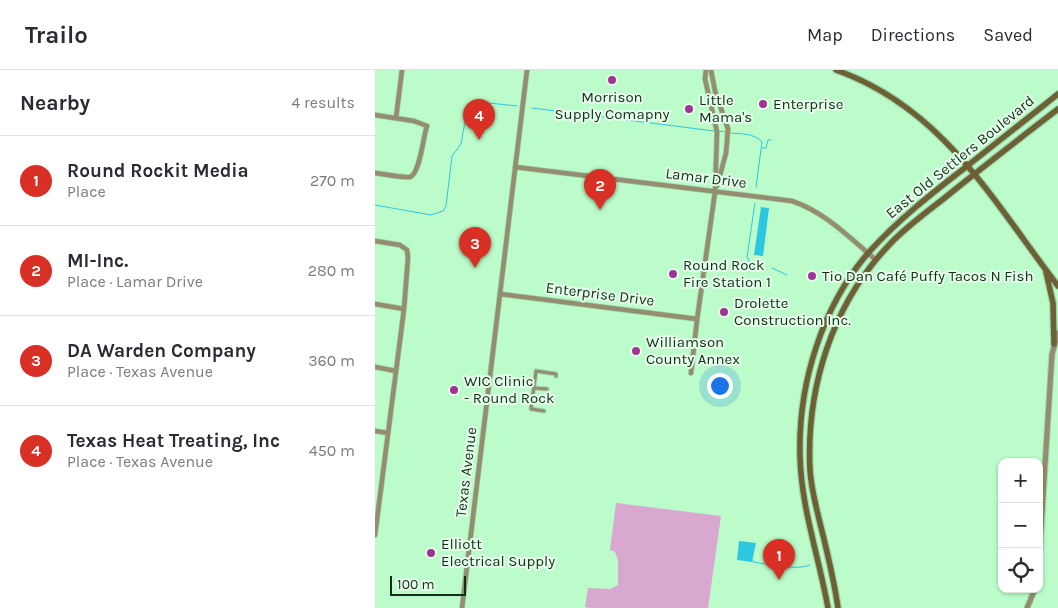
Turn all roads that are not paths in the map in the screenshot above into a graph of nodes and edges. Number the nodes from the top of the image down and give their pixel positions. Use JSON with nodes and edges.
{"nodes":[{"id":1,"x":402,"y":70,"type":"edge"},
{"id":2,"x":527,"y":70,"type":"edge"},
{"id":3,"x":706,"y":70,"type":"edge"},
{"id":4,"x":711,"y":70,"type":"edge"},
{"id":5,"x":836,"y":70,"type":"edge"},
{"id":6,"x":1058,"y":93,"type":"edge"},
{"id":7,"x":1058,"y":109,"type":"edge"},
{"id":8,"x":375,"y":115,"type":"edge"},
{"id":9,"x":396,"y":118,"type":"junction"},
{"id":10,"x":515,"y":166,"type":"junction"},
{"id":11,"x":967,"y":166,"type":"junction"},
{"id":12,"x":375,"y":173,"type":"edge"},
{"id":13,"x":974,"y":174,"type":"junction"},
{"id":14,"x":715,"y":192,"type":"junction"},
{"id":15,"x":375,"y":241,"type":"edge"},
{"id":16,"x":868,"y":253,"type":"junction"},
{"id":17,"x":876,"y":260,"type":"junction"},
{"id":18,"x":1046,"y":270,"type":"junction"},
{"id":19,"x":1058,"y":286,"type":"edge"},
{"id":20,"x":500,"y":294,"type":"junction"},
{"id":21,"x":375,"y":304,"type":"edge"},
{"id":22,"x":404,"y":309,"type":"junction"},
{"id":23,"x":697,"y":319,"type":"junction"},
{"id":24,"x":1058,"y":334,"type":"edge"},
{"id":25,"x":1056,"y":343,"type":"edge"},
{"id":26,"x":375,"y":367,"type":"edge"},
{"id":27,"x":396,"y":371,"type":"junction"},
{"id":28,"x":691,"y":373,"type":"dead end"},
{"id":29,"x":556,"y":376,"type":"dead end"},
{"id":30,"x":534,"y":388,"type":"junction"},
{"id":31,"x":547,"y":389,"type":"dead end"},
{"id":32,"x":544,"y":411,"type":"dead end"},
{"id":33,"x":375,"y":431,"type":"edge"},
{"id":34,"x":388,"y":433,"type":"junction"},
{"id":35,"x":378,"y":494,"type":"edge"},
{"id":36,"x":375,"y":535,"type":"edge"},
{"id":37,"x":1040,"y":548,"type":"edge"},
{"id":38,"x":1033,"y":593,"type":"edge"},
{"id":39,"x":462,"y":608,"type":"edge"},
{"id":40,"x":828,"y":608,"type":"edge"},
{"id":41,"x":838,"y":608,"type":"edge"},
{"id":42,"x":1027,"y":608,"type":"edge"}],
"edges":[{"from":1,"to":9,"type":"street"},
{"from":2,"to":10,"type":"street","name":"Texas Avenue"},
{"from":3,"to":14,"type":"street"},
{"from":4,"to":14,"type":"street"},
{"from":5,"to":11,"type":"main road"},
{"from":6,"to":11,"type":"main road","name":"East Old Settlers Boulevard"},
{"from":7,"to":13,"type":"main road","name":"East Old Settlers Boulevard"},
{"from":8,"to":9,"type":"street"},
{"from":9,"to":12,"type":"street"},
{"from":10,"to":14,"type":"street","name":"Lamar Drive"},
{"from":10,"to":20,"type":"street","name":"Texas Avenue"},
{"from":11,"to":13,"type":"main road"},
{"from":11,"to":16,"type":"main road","name":"East Old Settlers Boulevard"},
{"from":13,"to":17,"type":"main road","name":"East Old Settlers Boulevard"},
{"from":13,"to":18,"type":"main road"},
{"from":14,"to":16,"type":"street","name":"Lamar Drive"},
{"from":14,"to":23,"type":"street"},
{"from":15,"to":22,"type":"street"},
{"from":16,"to":17,"type":"street","name":"Lamar Drive"},
{"from":16,"to":40,"type":"main road","name":"East Old Settlers Boulevard"},
{"from":17,"to":41,"type":"main road","name":"East Old Settlers Boulevard"},
{"from":18,"to":19,"type":"main road"},
{"from":18,"to":25,"type":"main road"},
{"from":20,"to":23,"type":"street","name":"Enterprise Drive"},
{"from":20,"to":39,"type":"street","name":"Texas Avenue"},
{"from":21,"to":22,"type":"street"},
{"from":22,"to":27,"type":"street"},
{"from":23,"to":28,"type":"street"},
{"from":24,"to":25,"type":"street"},
{"from":25,"to":37,"type":"street"},
{"from":26,"to":27,"type":"street"},
{"from":27,"to":34,"type":"street"},
{"from":29,"to":30,"type":"street"},
{"from":30,"to":31,"type":"street"},
{"from":30,"to":32,"type":"street"},
{"from":33,"to":34,"type":"street"},
{"from":34,"to":35,"type":"street"},
{"from":35,"to":36,"type":"street"},
{"from":38,"to":42,"type":"street"}]}
